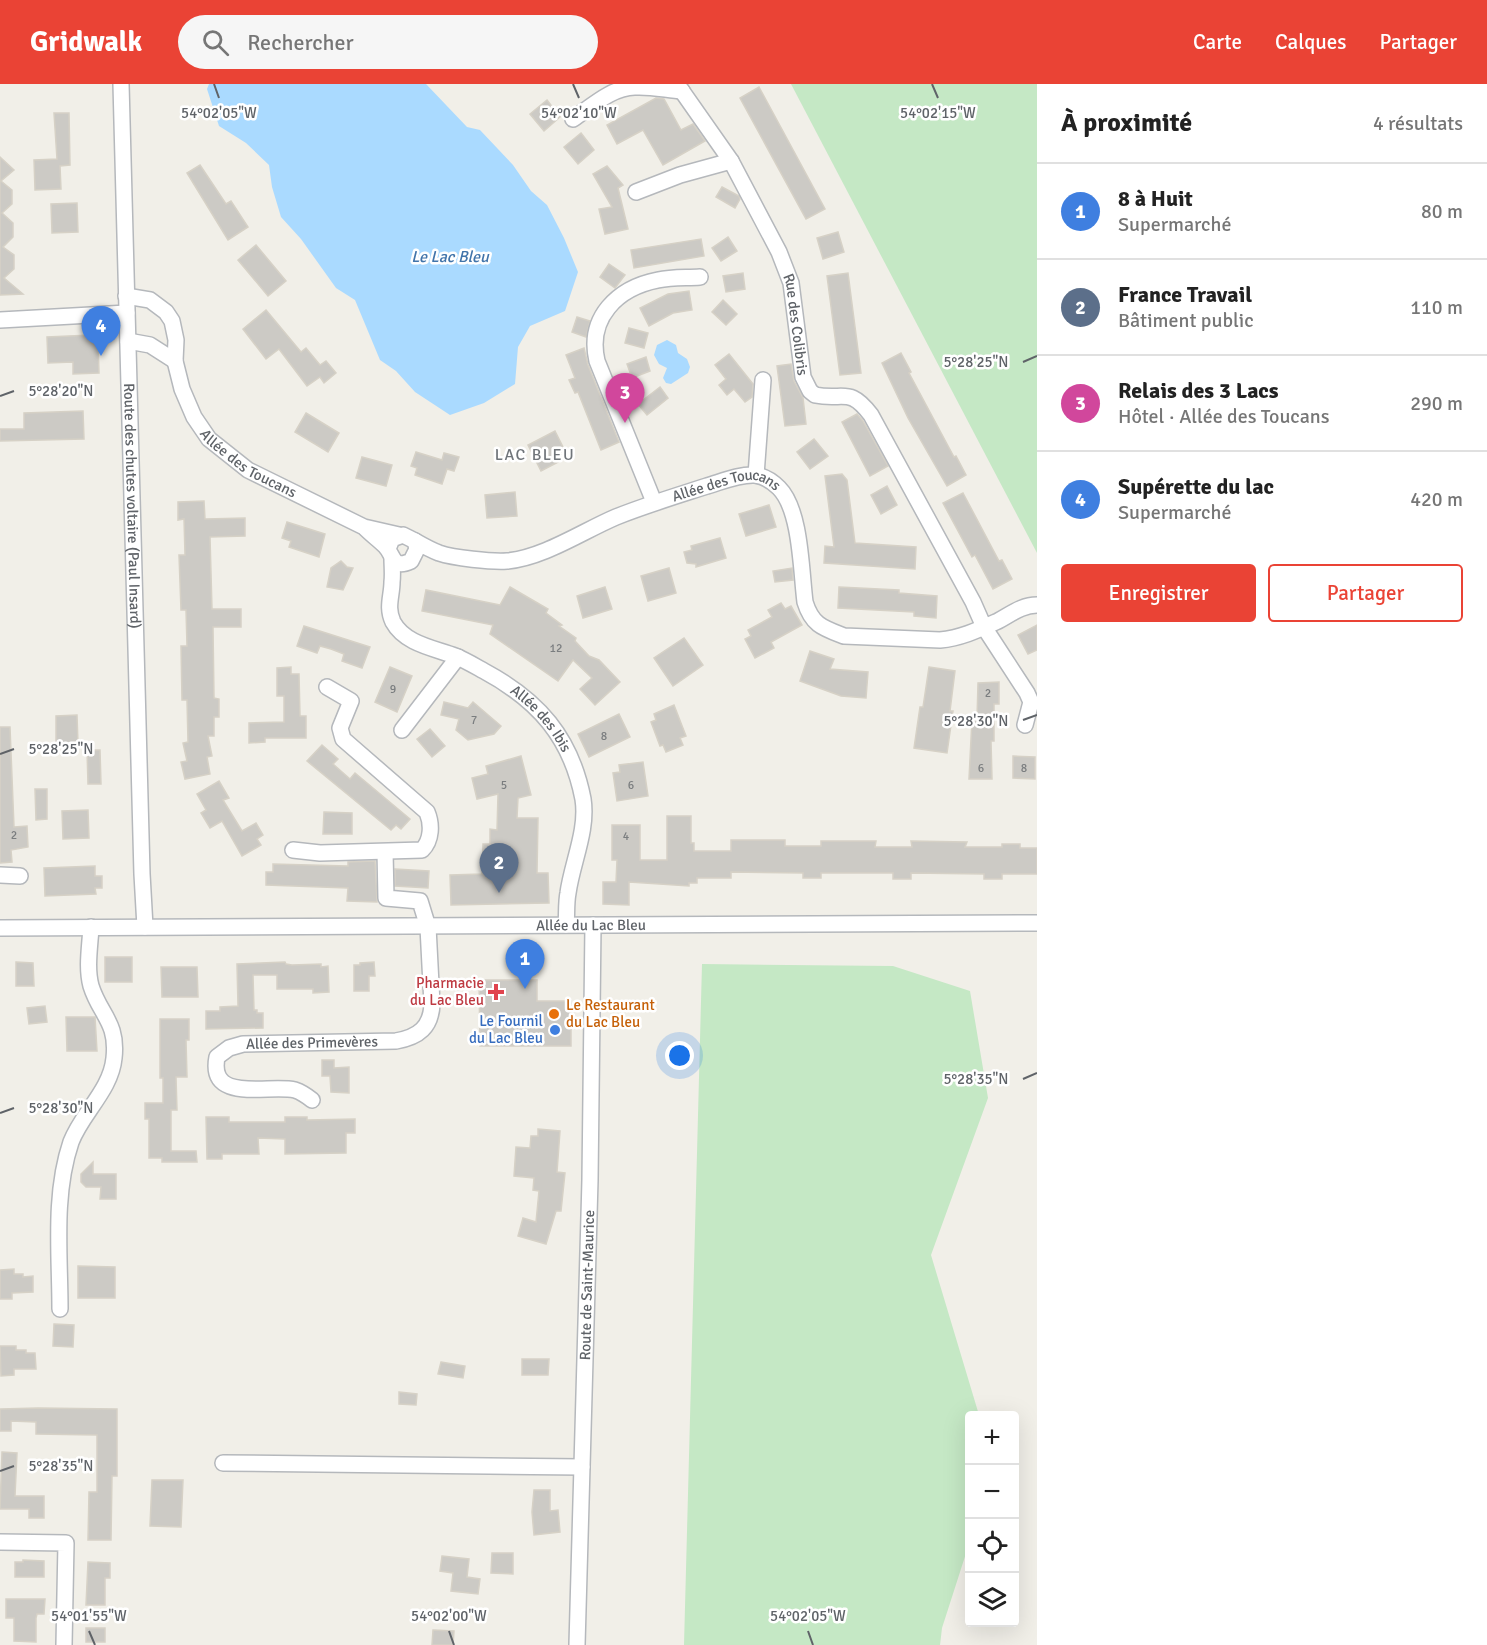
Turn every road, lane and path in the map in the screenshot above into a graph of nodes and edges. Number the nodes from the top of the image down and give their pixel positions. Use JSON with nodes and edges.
{"nodes":[{"id":1,"x":121,"y":84,"type":"edge"},
{"id":2,"x":680,"y":88,"type":"edge"},
{"id":3,"x":573,"y":119,"type":"dead end"},
{"id":4,"x":731,"y":161,"type":"junction"},
{"id":5,"x":636,"y":192,"type":"dead end"},
{"id":6,"x":700,"y":278,"type":"dead end"},
{"id":7,"x":126,"y":296,"type":"junction"},
{"id":8,"x":127,"y":313,"type":"junction"},
{"id":9,"x":0,"y":320,"type":"edge"},
{"id":10,"x":128,"y":341,"type":"junction"},
{"id":11,"x":175,"y":361,"type":"junction"},
{"id":12,"x":763,"y":380,"type":"dead end"},
{"id":13,"x":756,"y":475,"type":"junction"},
{"id":14,"x":654,"y":502,"type":"junction"},
{"id":15,"x":364,"y":527,"type":"junction"},
{"id":16,"x":399,"y":536,"type":"junction"},
{"id":17,"x":414,"y":541,"type":"junction"},
{"id":18,"x":390,"y":554,"type":"junction"},
{"id":19,"x":440,"y":554,"type":"junction"},
{"id":20,"x":410,"y":562,"type":"junction"},
{"id":21,"x":392,"y":584,"type":"junction"},
{"id":22,"x":1037,"y":605,"type":"edge"},
{"id":23,"x":984,"y":627,"type":"junction"},
{"id":24,"x":458,"y":657,"type":"junction"},
{"id":25,"x":327,"y":687,"type":"dead end"},
{"id":26,"x":1025,"y":725,"type":"dead end"},
{"id":27,"x":402,"y":730,"type":"dead end"},
{"id":28,"x":293,"y":850,"type":"dead end"},
{"id":29,"x":385,"y":852,"type":"junction"},
{"id":30,"x":0,"y":875,"type":"edge"},
{"id":31,"x":20,"y":876,"type":"dead end"},
{"id":32,"x":1037,"y":923,"type":"edge"},
{"id":33,"x":567,"y":925,"type":"junction"},
{"id":34,"x":593,"y":925,"type":"junction"},
{"id":35,"x":91,"y":927,"type":"junction"},
{"id":36,"x":145,"y":927,"type":"junction"},
{"id":37,"x":428,"y":927,"type":"junction"},
{"id":38,"x":0,"y":928,"type":"edge"},
{"id":39,"x":312,"y":1100,"type":"dead end"},
{"id":40,"x":60,"y":1310,"type":"dead end"},
{"id":41,"x":223,"y":1463,"type":"dead end"},
{"id":42,"x":582,"y":1467,"type":"junction"},
{"id":43,"x":0,"y":1542,"type":"edge"},
{"id":44,"x":64,"y":1645,"type":"edge"},
{"id":45,"x":577,"y":1645,"type":"edge"}],
"edges":[{"from":1,"to":7,"type":"street","name":"Route des chutes voltaire (Paul Insard)"},
{"from":2,"to":3,"type":"street"},
{"from":2,"to":4,"type":"street","name":"Rue des Colibris"},
{"from":4,"to":5,"type":"street"},
{"from":4,"to":23,"type":"street","name":"Rue des Colibris"},
{"from":6,"to":14,"type":"street"},
{"from":7,"to":8,"type":"street","name":"Route des chutes voltaire (Paul Insard)"},
{"from":7,"to":11,"type":"street","name":"Allée des Toucans"},
{"from":8,"to":9,"type":"street"},
{"from":8,"to":10,"type":"street","name":"Route des chutes voltaire (Paul Insard)"},
{"from":10,"to":11,"type":"street"},
{"from":10,"to":36,"type":"street","name":"Route des chutes voltaire (Paul Insard)"},
{"from":11,"to":15,"type":"street","name":"Allée des Toucans"},
{"from":12,"to":13,"type":"street"},
{"from":13,"to":14,"type":"street","name":"Allée des Toucans"},
{"from":13,"to":23,"type":"street","name":"Allée des Toucans"},
{"from":14,"to":19,"type":"street","name":"Allée des Toucans"},
{"from":15,"to":16,"type":"street","name":"Allée des Toucans"},
{"from":15,"to":18,"type":"street","name":"Allée des Toucans"},
{"from":16,"to":17,"type":"street"},
{"from":16,"to":18,"type":"street"},
{"from":17,"to":19,"type":"street","name":"Allée des Toucans"},
{"from":17,"to":20,"type":"street"},
{"from":18,"to":20,"type":"street"},
{"from":18,"to":21,"type":"street","name":"Allée des Ibis"},
{"from":19,"to":20,"type":"street","name":"Allée des Toucans"},
{"from":20,"to":21,"type":"street"},
{"from":21,"to":24,"type":"street","name":"Allée des Ibis"},
{"from":22,"to":23,"type":"street","name":"Allée des Toucans"},
{"from":23,"to":26,"type":"street","name":"Rue des Colibris"},
{"from":24,"to":27,"type":"street"},
{"from":24,"to":33,"type":"street","name":"Allée des Ibis"},
{"from":25,"to":29,"type":"street"},
{"from":28,"to":29,"type":"street"},
{"from":29,"to":37,"type":"street"},
{"from":30,"to":31,"type":"street"},
{"from":32,"to":34,"type":"street","name":"Allée du Lac Bleu"},
{"from":33,"to":34,"type":"street","name":"Allée du Lac Bleu"},
{"from":33,"to":37,"type":"street","name":"Allée du Lac Bleu"},
{"from":34,"to":42,"type":"street","name":"Route de Saint-Maurice"},
{"from":35,"to":36,"type":"street","name":"Allée du Lac Bleu"},
{"from":35,"to":38,"type":"street","name":"Allée du Lac Bleu"},
{"from":35,"to":40,"type":"street"},
{"from":36,"to":37,"type":"street","name":"Allée du Lac Bleu"},
{"from":37,"to":39,"type":"street","name":"Allée des Primevères"},
{"from":41,"to":42,"type":"street"},
{"from":42,"to":45,"type":"street","name":"Route de Saint-Maurice"},
{"from":43,"to":44,"type":"street"}]}
